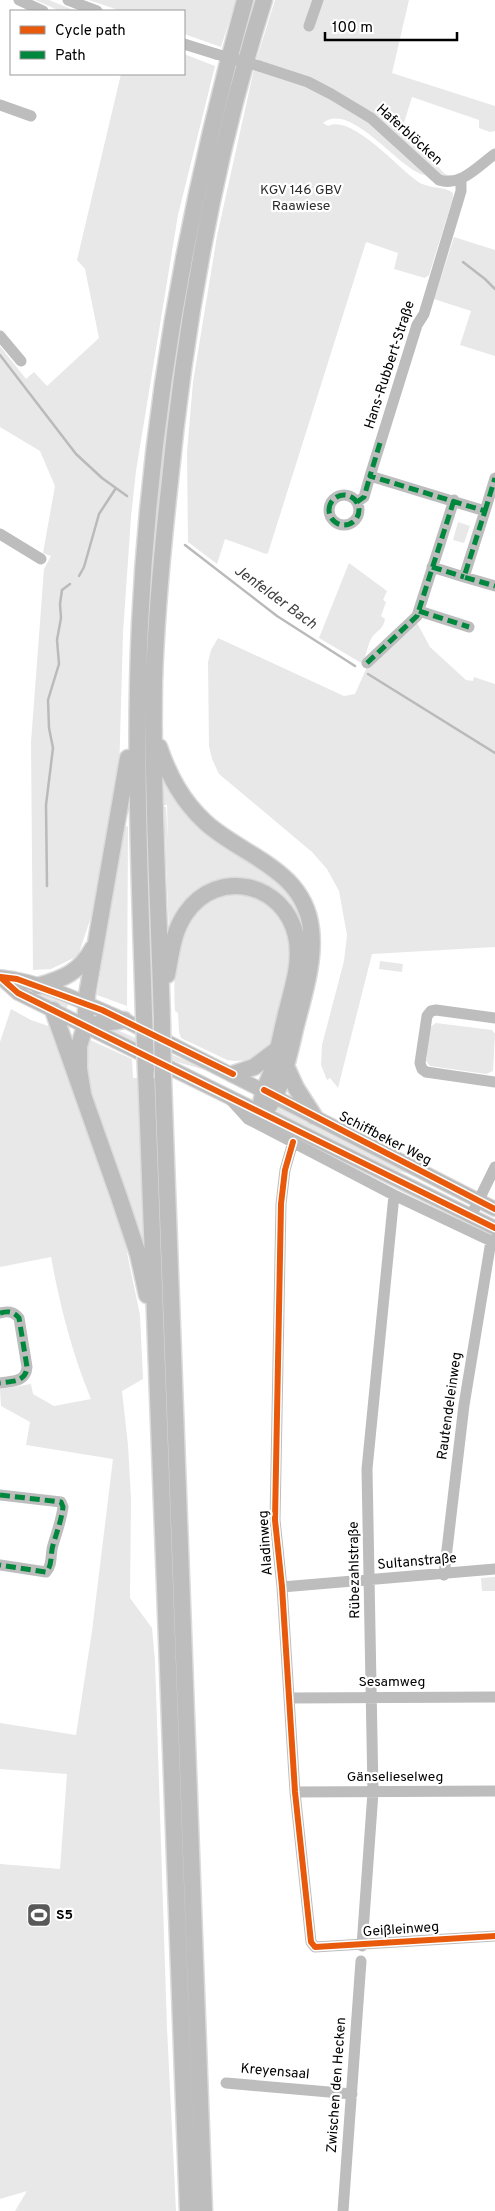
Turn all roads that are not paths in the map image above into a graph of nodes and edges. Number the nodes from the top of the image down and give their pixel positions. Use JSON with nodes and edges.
{"nodes":[{"id":1,"x":19,"y":0,"type":"edge"},
{"id":2,"x":68,"y":0,"type":"edge"},
{"id":3,"x":245,"y":0,"type":"edge"},
{"id":4,"x":264,"y":0,"type":"edge"},
{"id":5,"x":318,"y":0,"type":"edge"},
{"id":6,"x":41,"y":10,"type":"edge"},
{"id":7,"x":94,"y":10,"type":"edge"},
{"id":8,"x":309,"y":26,"type":"dead end"},
{"id":9,"x":185,"y":44,"type":"edge"},
{"id":10,"x":0,"y":105,"type":"edge"},
{"id":11,"x":30,"y":116,"type":"dead end"},
{"id":12,"x":495,"y":154,"type":"edge"},
{"id":13,"x":461,"y":179,"type":"junction"},
{"id":14,"x":0,"y":336,"type":"edge"},
{"id":15,"x":21,"y":361,"type":"dead end"},
{"id":16,"x":370,"y":476,"type":"junction"},
{"id":17,"x":495,"y":478,"type":"edge"},
{"id":18,"x":454,"y":500,"type":"junction"},
{"id":19,"x":357,"y":502,"type":"dead end"},
{"id":20,"x":485,"y":510,"type":"junction"},
{"id":21,"x":0,"y":534,"type":"edge"},
{"id":22,"x":41,"y":559,"type":"dead end"},
{"id":23,"x":432,"y":567,"type":"junction"},
{"id":24,"x":464,"y":576,"type":"junction"},
{"id":25,"x":495,"y":586,"type":"edge"},
{"id":26,"x":419,"y":611,"type":"junction"},
{"id":27,"x":468,"y":627,"type":"dead end"},
{"id":28,"x":367,"y":663,"type":"dead end"},
{"id":29,"x":138,"y":694,"type":"junction"},
{"id":30,"x":154,"y":733,"type":"junction"},
{"id":31,"x":97,"y":936,"type":"junction"},
{"id":32,"x":1,"y":977,"type":"edge"},
{"id":33,"x":38,"y":986,"type":"junction"},
{"id":34,"x":86,"y":1004,"type":"junction"},
{"id":35,"x":52,"y":1010,"type":"junction"},
{"id":36,"x":495,"y":1018,"type":"edge"},
{"id":37,"x":162,"y":1019,"type":"junction"},
{"id":38,"x":124,"y":1020,"type":"junction"},
{"id":39,"x":85,"y":1026,"type":"junction"},
{"id":40,"x":278,"y":1049,"type":"junction"},
{"id":41,"x":286,"y":1066,"type":"junction"},
{"id":42,"x":233,"y":1074,"type":"junction"},
{"id":43,"x":495,"y":1082,"type":"edge"},
{"id":44,"x":269,"y":1093,"type":"junction"},
{"id":45,"x":83,"y":1094,"type":"junction"},
{"id":46,"x":227,"y":1095,"type":"junction"},
{"id":47,"x":262,"y":1113,"type":"junction"},
{"id":48,"x":314,"y":1116,"type":"junction"},
{"id":49,"x":293,"y":1142,"type":"junction"},
{"id":50,"x":495,"y":1167,"type":"edge"},
{"id":51,"x":394,"y":1195,"type":"junction"},
{"id":52,"x":478,"y":1200,"type":"junction"},
{"id":53,"x":495,"y":1209,"type":"edge"},
{"id":54,"x":471,"y":1216,"type":"junction"},
{"id":55,"x":494,"y":1236,"type":"edge"},
{"id":56,"x":0,"y":1313,"type":"edge"},
{"id":57,"x":156,"y":1336,"type":"junction"},
{"id":58,"x":0,"y":1383,"type":"edge"},
{"id":59,"x":0,"y":1495,"type":"edge"},
{"id":60,"x":0,"y":1565,"type":"edge"},
{"id":61,"x":495,"y":1569,"type":"edge"},
{"id":62,"x":444,"y":1575,"type":"junction"},
{"id":63,"x":371,"y":1580,"type":"junction"},
{"id":64,"x":282,"y":1587,"type":"junction"},
{"id":65,"x":372,"y":1697,"type":"junction"},
{"id":66,"x":495,"y":1697,"type":"edge"},
{"id":67,"x":289,"y":1698,"type":"junction"},
{"id":68,"x":495,"y":1791,"type":"edge"},
{"id":69,"x":295,"y":1792,"type":"junction"},
{"id":70,"x":373,"y":1792,"type":"junction"},
{"id":71,"x":495,"y":1936,"type":"edge"},
{"id":72,"x":310,"y":1942,"type":"joint"},
{"id":73,"x":362,"y":1946,"type":"junction"},
{"id":74,"x":361,"y":1961,"type":"dead end"},
{"id":75,"x":226,"y":2083,"type":"dead end"},
{"id":76,"x":352,"y":2094,"type":"junction"},
{"id":77,"x":188,"y":2211,"type":"edge"},
{"id":78,"x":204,"y":2211,"type":"edge"},
{"id":79,"x":343,"y":2211,"type":"edge"}],
"edges":[{"from":1,"to":6,"type":"street"},
{"from":2,"to":7,"type":"street"},
{"from":3,"to":29,"type":"highway"},
{"from":4,"to":30,"type":"highway"},
{"from":5,"to":8,"type":"street"},
{"from":9,"to":13,"type":"street","name":"Haferblöcken","bridge":true},
{"from":10,"to":11,"type":"street"},
{"from":12,"to":13,"type":"street"},
{"from":13,"to":16,"type":"street","name":"Hans-Rubbert-Straße"},
{"from":14,"to":15,"type":"street"},
{"from":16,"to":18,"type":"street"},
{"from":16,"to":19,"type":"street","name":"Hans-Rubbert-Straße"},
{"from":17,"to":20,"type":"street"},
{"from":18,"to":20,"type":"street"},
{"from":18,"to":23,"type":"street"},
{"from":20,"to":24,"type":"street"},
{"from":21,"to":22,"type":"street"},
{"from":23,"to":24,"type":"street"},
{"from":23,"to":26,"type":"street"},
{"from":24,"to":25,"type":"street"},
{"from":26,"to":27,"type":"street"},
{"from":26,"to":28,"type":"street"},
{"from":29,"to":31,"type":"highway"},
{"from":29,"to":57,"type":"highway","bridge":true},
{"from":30,"to":37,"type":"highway"},
{"from":30,"to":41,"type":"highway"},
{"from":31,"to":33,"type":"highway"},
{"from":31,"to":34,"type":"highway"},
{"from":32,"to":33,"type":"main road","name":"Schiffbeker Weg"},
{"from":32,"to":35,"type":"main road","name":"Schiffbeker Weg"},
{"from":33,"to":34,"type":"main road","name":"Schiffbeker Weg"},
{"from":34,"to":38,"type":"main road","name":"Schiffbeker Weg"},
{"from":34,"to":39,"type":"highway"},
{"from":35,"to":39,"type":"main road","name":"Schiffbeker Weg"},
{"from":35,"to":45,"type":"highway"},
{"from":36,"to":43,"type":"street"},
{"from":37,"to":40,"type":"highway"},
{"from":37,"to":78,"type":"highway","bridge":true},
{"from":38,"to":39,"type":"highway"},
{"from":38,"to":42,"type":"main road","name":"Schiffbeker Weg"},
{"from":39,"to":45,"type":"highway"},
{"from":39,"to":46,"type":"main road","name":"Schiffbeker Weg"},
{"from":40,"to":42,"type":"highway"},
{"from":40,"to":44,"type":"highway"},
{"from":41,"to":44,"type":"highway"},
{"from":41,"to":48,"type":"highway"},
{"from":42,"to":44,"type":"main road","name":"Schiffbeker Weg"},
{"from":44,"to":47,"type":"highway"},
{"from":44,"to":48,"type":"main road","name":"Schiffbeker Weg"},
{"from":45,"to":57,"type":"highway"},
{"from":46,"to":47,"type":"main road","name":"Schiffbeker Weg"},
{"from":46,"to":49,"type":"street","name":"Schiffbeker Weg"},
{"from":47,"to":54,"type":"main road","name":"Schiffbeker Weg"},
{"from":48,"to":52,"type":"main road","name":"Schiffbeker Weg"},
{"from":49,"to":51,"type":"street","name":"Schiffbeker Weg"},
{"from":49,"to":64,"type":"street","name":"Aladinweg"},
{"from":50,"to":52,"type":"street"},
{"from":51,"to":55,"type":"street","name":"Schiffbeker Weg"},
{"from":51,"to":63,"type":"street","name":"Rübezahlstraße"},
{"from":52,"to":53,"type":"main road","name":"Schiffbeker Weg"},
{"from":52,"to":54,"type":"street"},
{"from":54,"to":55,"type":"main road","name":"Schiffbeker Weg"},
{"from":55,"to":62,"type":"street","name":"Rautendeleinweg"},
{"from":56,"to":58,"type":"street"},
{"from":57,"to":77,"type":"highway"},
{"from":59,"to":60,"type":"street"},
{"from":61,"to":62,"type":"street","name":"Sultanstraße"},
{"from":62,"to":63,"type":"street","name":"Sultanstraße"},
{"from":63,"to":64,"type":"street","name":"Sultanstraße"},
{"from":63,"to":65,"type":"street","name":"Rübezahlstraße"},
{"from":64,"to":67,"type":"street","name":"Aladinweg"},
{"from":65,"to":66,"type":"street","name":"Sesamweg"},
{"from":65,"to":67,"type":"street","name":"Sesamweg"},
{"from":65,"to":70,"type":"street","name":"Rübezahlstraße"},
{"from":67,"to":69,"type":"street","name":"Aladinweg"},
{"from":68,"to":70,"type":"street","name":"Gänselieselweg"},
{"from":69,"to":70,"type":"street","name":"Gänselieselweg"},
{"from":69,"to":72,"type":"street","name":"Aladinweg"},
{"from":70,"to":73,"type":"street","name":"Rübezahlstraße"},
{"from":71,"to":73,"type":"street","name":"Geißleinweg"},
{"from":72,"to":73,"type":"street","name":"Geißleinweg"},
{"from":74,"to":76,"type":"street","name":"Zwischen den Hecken"},
{"from":75,"to":76,"type":"street","name":"Kreyensaal"},
{"from":76,"to":79,"type":"street","name":"Zwischen den Hecken"}]}
